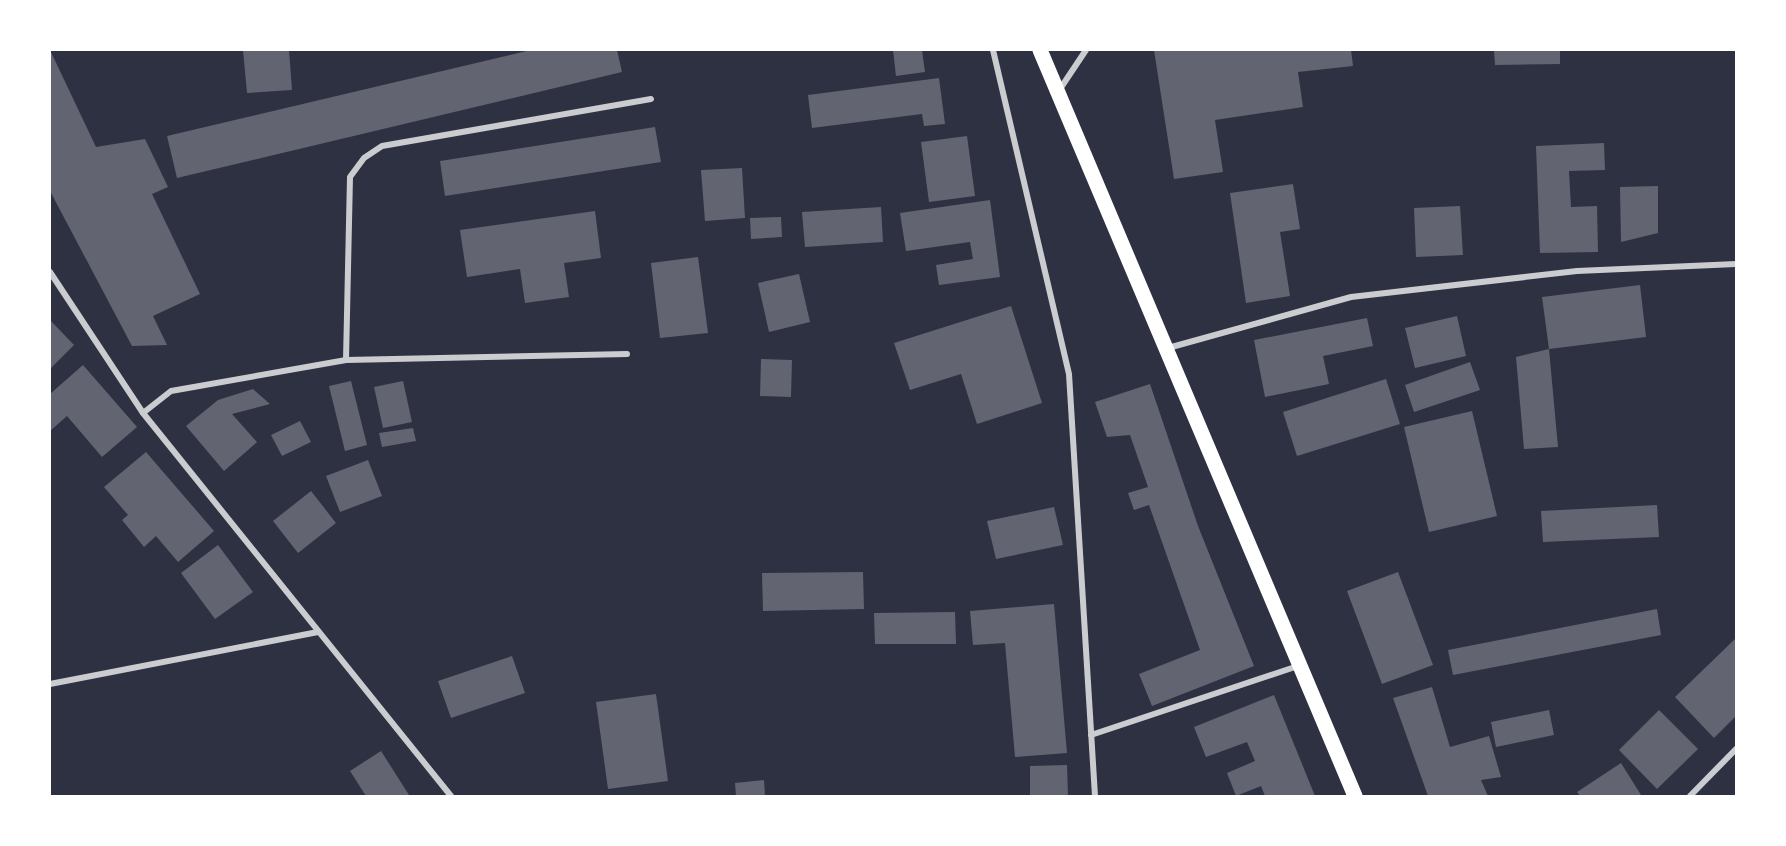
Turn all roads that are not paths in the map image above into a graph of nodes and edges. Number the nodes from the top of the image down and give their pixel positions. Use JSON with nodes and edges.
{"nodes":[{"id":1,"x":993,"y":50,"type":"edge"},
{"id":2,"x":1040,"y":50,"type":"edge"},
{"id":3,"x":1086,"y":50,"type":"edge"},
{"id":4,"x":1058,"y":92,"type":"junction"},
{"id":5,"x":651,"y":99,"type":"dead end"},
{"id":6,"x":1737,"y":264,"type":"edge"},
{"id":7,"x":50,"y":272,"type":"edge"},
{"id":8,"x":1168,"y":349,"type":"junction"},
{"id":9,"x":627,"y":354,"type":"dead end"},
{"id":10,"x":346,"y":360,"type":"junction"},
{"id":11,"x":143,"y":413,"type":"junction"},
{"id":12,"x":318,"y":632,"type":"junction"},
{"id":13,"x":1298,"y":666,"type":"junction"},
{"id":14,"x":50,"y":684,"type":"edge"},
{"id":15,"x":1091,"y":735,"type":"junction"},
{"id":16,"x":1737,"y":749,"type":"edge"},
{"id":17,"x":451,"y":796,"type":"edge"},
{"id":18,"x":1095,"y":796,"type":"edge"},
{"id":19,"x":1355,"y":796,"type":"edge"},
{"id":20,"x":1690,"y":796,"type":"edge"}],
"edges":[{"from":1,"to":15,"type":"street"},
{"from":2,"to":4,"type":"main road"},
{"from":3,"to":4,"type":"street"},
{"from":4,"to":8,"type":"main road"},
{"from":5,"to":10,"type":"street"},
{"from":6,"to":8,"type":"street"},
{"from":7,"to":11,"type":"street"},
{"from":8,"to":13,"type":"main road"},
{"from":9,"to":10,"type":"street"},
{"from":10,"to":11,"type":"street"},
{"from":11,"to":12,"type":"street"},
{"from":12,"to":14,"type":"street"},
{"from":12,"to":17,"type":"street"},
{"from":13,"to":15,"type":"street"},
{"from":13,"to":19,"type":"main road"},
{"from":15,"to":18,"type":"street"},
{"from":16,"to":20,"type":"street"}]}
